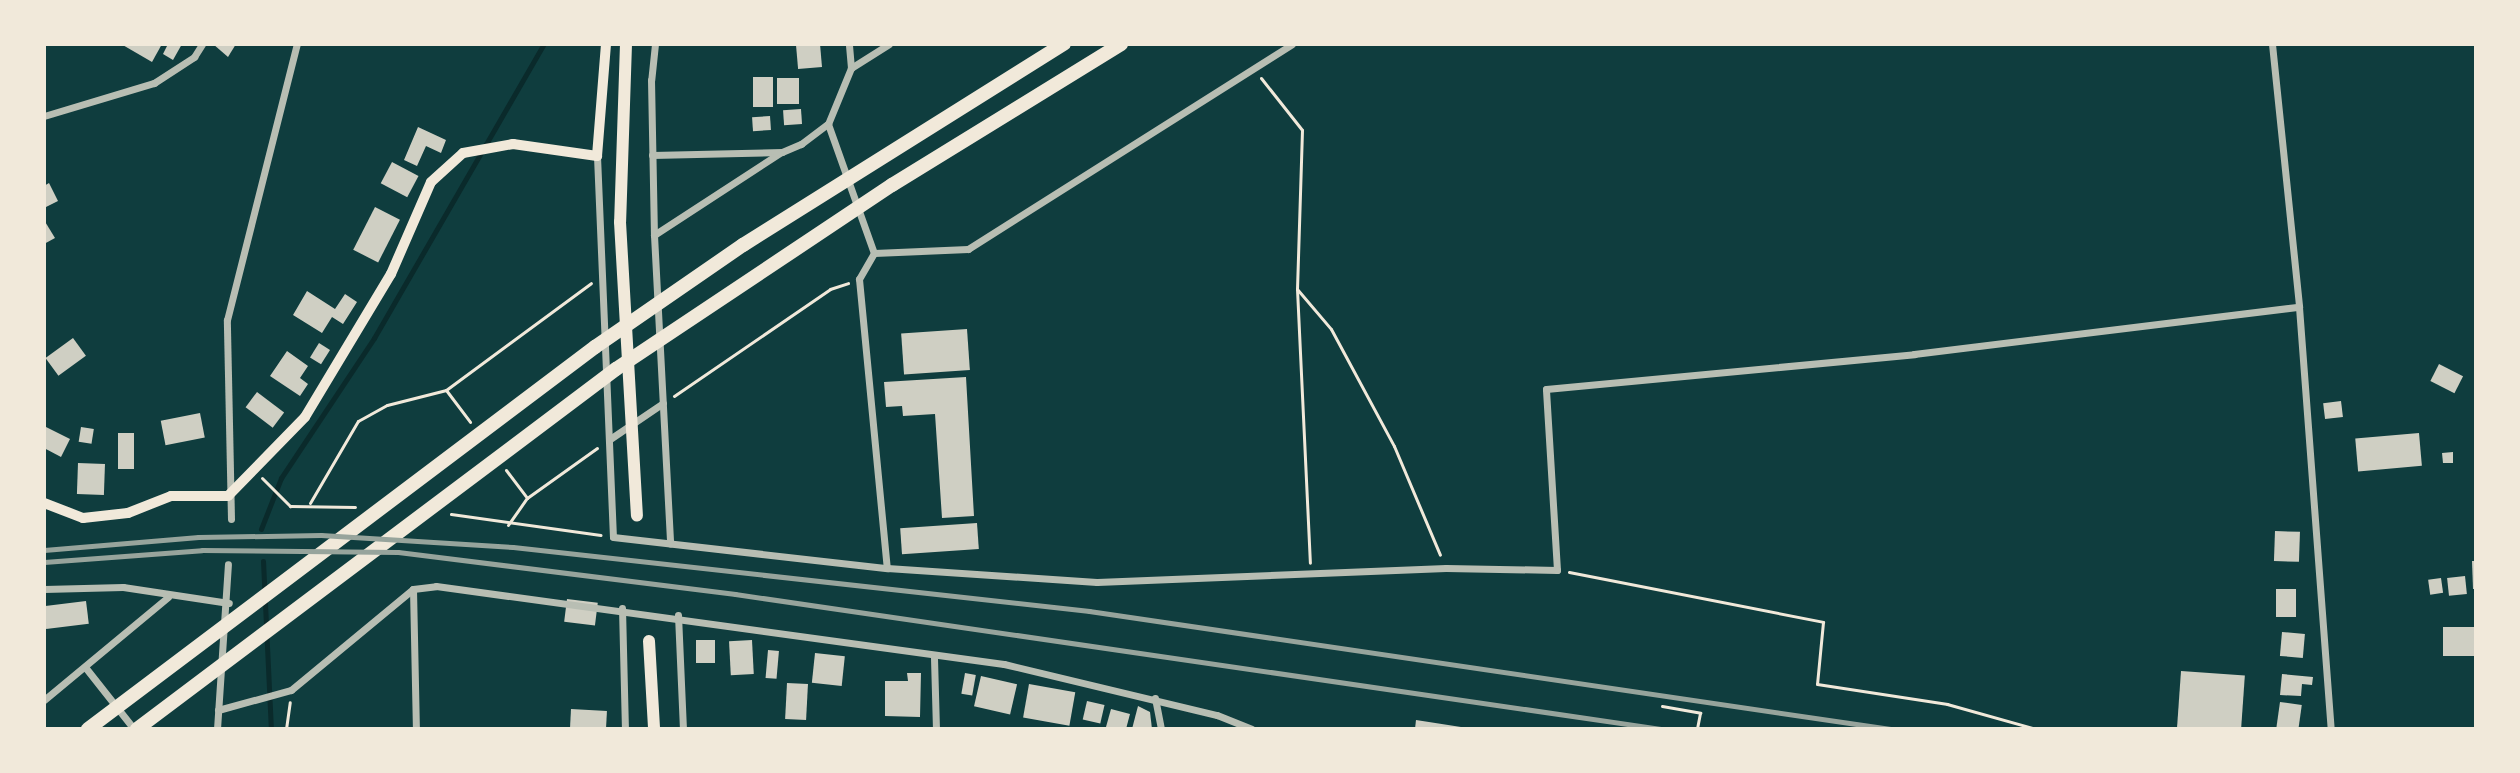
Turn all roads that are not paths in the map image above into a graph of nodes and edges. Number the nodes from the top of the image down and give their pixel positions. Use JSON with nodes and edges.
{"nodes":[{"id":1,"x":202,"y":44,"type":"edge"},
{"id":2,"x":297,"y":44,"type":"edge"},
{"id":3,"x":606,"y":44,"type":"edge"},
{"id":4,"x":626,"y":44,"type":"edge"},
{"id":5,"x":655,"y":44,"type":"edge"},
{"id":6,"x":849,"y":44,"type":"edge"},
{"id":7,"x":889,"y":44,"type":"edge"},
{"id":8,"x":1064,"y":44,"type":"edge"},
{"id":9,"x":1121,"y":44,"type":"edge"},
{"id":10,"x":1292,"y":44,"type":"edge"},
{"id":11,"x":2272,"y":44,"type":"edge"},
{"id":12,"x":851,"y":68,"type":"junction"},
{"id":13,"x":44,"y":116,"type":"edge"},
{"id":14,"x":828,"y":124,"type":"junction"},
{"id":15,"x":782,"y":152,"type":"junction"},
{"id":16,"x":652,"y":155,"type":"junction"},
{"id":17,"x":597,"y":156,"type":"junction"},
{"id":18,"x":654,"y":235,"type":"junction"},
{"id":19,"x":874,"y":253,"type":"junction"},
{"id":20,"x":2299,"y":307,"type":"junction"},
{"id":21,"x":663,"y":403,"type":"junction"},
{"id":22,"x":610,"y":439,"type":"junction"},
{"id":23,"x":228,"y":496,"type":"junction"},
{"id":24,"x":44,"y":503,"type":"edge"},
{"id":25,"x":637,"y":516,"type":"dead end"},
{"id":26,"x":231,"y":519,"type":"dead end"},
{"id":27,"x":670,"y":544,"type":"junction"},
{"id":28,"x":228,"y":564,"type":"dead end"},
{"id":29,"x":887,"y":568,"type":"junction"},
{"id":30,"x":44,"y":589,"type":"edge"},
{"id":31,"x":413,"y":589,"type":"junction"},
{"id":32,"x":168,"y":597,"type":"junction"},
{"id":33,"x":229,"y":603,"type":"junction"},
{"id":34,"x":622,"y":608,"type":"junction"},
{"id":35,"x":678,"y":615,"type":"junction"},
{"id":36,"x":649,"y":641,"type":"dead end"},
{"id":37,"x":934,"y":658,"type":"junction"},
{"id":38,"x":85,"y":667,"type":"junction"},
{"id":39,"x":1155,"y":698,"type":"junction"},
{"id":40,"x":44,"y":700,"type":"edge"},
{"id":41,"x":218,"y":710,"type":"junction"},
{"id":42,"x":88,"y":729,"type":"edge"},
{"id":43,"x":136,"y":729,"type":"edge"},
{"id":44,"x":217,"y":729,"type":"edge"},
{"id":45,"x":416,"y":729,"type":"edge"},
{"id":46,"x":625,"y":729,"type":"edge"},
{"id":47,"x":654,"y":729,"type":"edge"},
{"id":48,"x":683,"y":729,"type":"edge"},
{"id":49,"x":936,"y":729,"type":"edge"},
{"id":50,"x":1161,"y":729,"type":"edge"},
{"id":51,"x":1251,"y":729,"type":"edge"},
{"id":52,"x":2331,"y":729,"type":"edge"}],
"edges":[{"from":1,"to":13,"type":"street"},
{"from":2,"to":23,"type":"street"},
{"from":3,"to":17,"type":"main road"},
{"from":4,"to":25,"type":"main road"},
{"from":5,"to":16,"type":"street"},
{"from":6,"to":12,"type":"street"},
{"from":7,"to":12,"type":"street"},
{"from":8,"to":42,"type":"highway"},
{"from":9,"to":43,"type":"highway"},
{"from":10,"to":19,"type":"street"},
{"from":11,"to":20,"type":"street"},
{"from":12,"to":14,"type":"street"},
{"from":14,"to":15,"type":"street"},
{"from":14,"to":19,"type":"street"},
{"from":15,"to":16,"type":"street"},
{"from":15,"to":18,"type":"street"},
{"from":16,"to":18,"type":"street"},
{"from":17,"to":22,"type":"street"},
{"from":17,"to":23,"type":"main road"},
{"from":18,"to":21,"type":"street"},
{"from":19,"to":29,"type":"street"},
{"from":20,"to":29,"type":"street"},
{"from":20,"to":52,"type":"street"},
{"from":21,"to":22,"type":"street"},
{"from":21,"to":27,"type":"street"},
{"from":22,"to":27,"type":"street"},
{"from":23,"to":24,"type":"main road"},
{"from":23,"to":26,"type":"street"},
{"from":27,"to":29,"type":"street"},
{"from":28,"to":33,"type":"street"},
{"from":30,"to":32,"type":"street"},
{"from":31,"to":34,"type":"street"},
{"from":31,"to":41,"type":"street"},
{"from":31,"to":45,"type":"street"},
{"from":32,"to":33,"type":"street"},
{"from":32,"to":38,"type":"street"},
{"from":33,"to":41,"type":"street"},
{"from":34,"to":35,"type":"street"},
{"from":34,"to":46,"type":"street"},
{"from":35,"to":37,"type":"street"},
{"from":35,"to":48,"type":"street"},
{"from":36,"to":47,"type":"main road"},
{"from":37,"to":39,"type":"street"},
{"from":37,"to":49,"type":"street"},
{"from":38,"to":40,"type":"street"},
{"from":38,"to":43,"type":"street"},
{"from":39,"to":50,"type":"street"},
{"from":39,"to":51,"type":"street"},
{"from":41,"to":44,"type":"street"}]}
